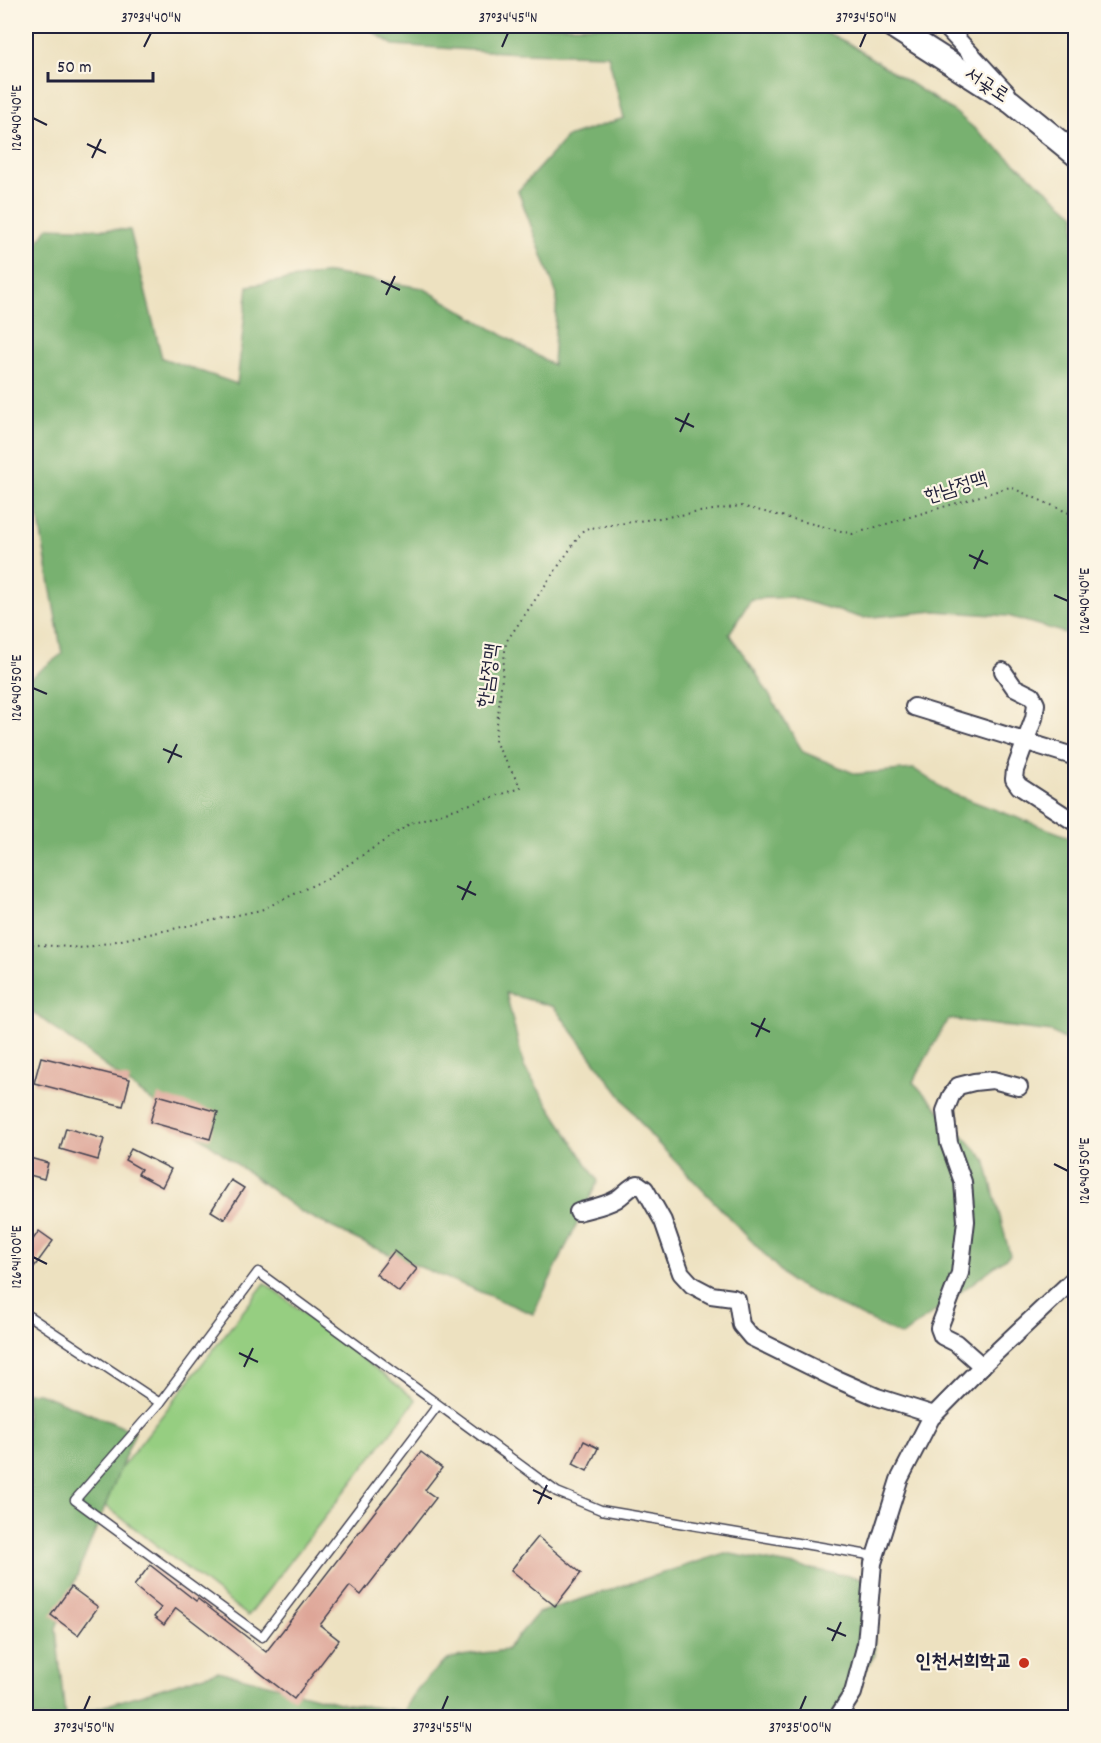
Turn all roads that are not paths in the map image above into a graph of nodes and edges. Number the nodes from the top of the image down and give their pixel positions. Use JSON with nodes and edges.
{"nodes":[{"id":1,"x":892,"y":26,"type":"edge"},
{"id":2,"x":945,"y":26,"type":"edge"},
{"id":3,"x":1033,"y":120,"type":"junction"},
{"id":4,"x":1076,"y":155,"type":"edge"},
{"id":5,"x":1003,"y":670,"type":"dead end"},
{"id":6,"x":914,"y":707,"type":"dead end"},
{"id":7,"x":1027,"y":741,"type":"junction"},
{"id":8,"x":1076,"y":757,"type":"edge"},
{"id":9,"x":1076,"y":824,"type":"edge"},
{"id":10,"x":1019,"y":1087,"type":"dead end"},
{"id":11,"x":578,"y":1212,"type":"dead end"},
{"id":12,"x":1076,"y":1277,"type":"edge"},
{"id":13,"x":26,"y":1314,"type":"edge"},
{"id":14,"x":982,"y":1366,"type":"junction"},
{"id":15,"x":160,"y":1403,"type":"junction"},
{"id":16,"x":438,"y":1405,"type":"junction"},
{"id":17,"x":934,"y":1415,"type":"junction"},
{"id":18,"x":875,"y":1556,"type":"junction"},
{"id":19,"x":837,"y":1718,"type":"edge"}],
"edges":[{"from":1,"to":3,"type":"main road","name":"서곶로"},
{"from":2,"to":3,"type":"street"},
{"from":3,"to":4,"type":"main road","name":"서곶로"},
{"from":5,"to":7,"type":"street"},
{"from":6,"to":7,"type":"street"},
{"from":7,"to":8,"type":"street"},
{"from":7,"to":9,"type":"street"},
{"from":10,"to":14,"type":"street"},
{"from":11,"to":17,"type":"street"},
{"from":12,"to":14,"type":"street"},
{"from":13,"to":15,"type":"lane"},
{"from":14,"to":17,"type":"street"},
{"from":15,"to":16,"type":"lane"},
{"from":15,"to":16,"type":"lane"},
{"from":16,"to":18,"type":"lane"},
{"from":17,"to":18,"type":"street"},
{"from":18,"to":19,"type":"street"}]}
